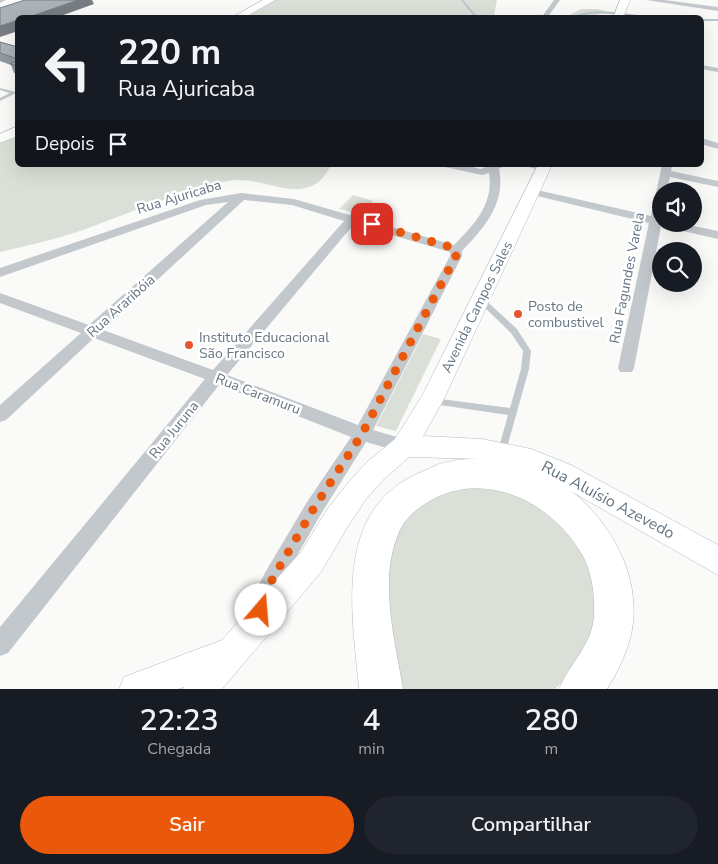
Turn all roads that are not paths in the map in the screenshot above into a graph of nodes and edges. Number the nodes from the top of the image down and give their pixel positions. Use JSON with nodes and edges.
{"nodes":[{"id":1,"x":270,"y":0,"type":"edge"},
{"id":2,"x":557,"y":0,"type":"edge"},
{"id":3,"x":625,"y":0,"type":"edge"},
{"id":4,"x":649,"y":0,"type":"edge"},
{"id":5,"x":718,"y":10,"type":"edge"},
{"id":6,"x":242,"y":15,"type":"edge"},
{"id":7,"x":546,"y":15,"type":"edge"},
{"id":8,"x":619,"y":15,"type":"edge"},
{"id":9,"x":704,"y":68,"type":"edge"},
{"id":10,"x":718,"y":70,"type":"edge"},
{"id":11,"x":0,"y":89,"type":"edge"},
{"id":12,"x":0,"y":100,"type":"edge"},
{"id":13,"x":15,"y":131,"type":"edge"},
{"id":14,"x":0,"y":138,"type":"edge"},
{"id":15,"x":704,"y":142,"type":"edge"},
{"id":16,"x":718,"y":146,"type":"edge"},
{"id":17,"x":457,"y":167,"type":"edge"},
{"id":18,"x":496,"y":167,"type":"edge"},
{"id":19,"x":539,"y":167,"type":"edge"},
{"id":20,"x":666,"y":169,"type":"edge"},
{"id":21,"x":664,"y":182,"type":"edge"},
{"id":22,"x":718,"y":184,"type":"edge"},
{"id":23,"x":533,"y":192,"type":"junction"},
{"id":24,"x":242,"y":196,"type":"junction"},
{"id":25,"x":353,"y":218,"type":"junction"},
{"id":26,"x":652,"y":220,"type":"edge"},
{"id":27,"x":702,"y":231,"type":"edge"},
{"id":28,"x":656,"y":232,"type":"edge"},
{"id":29,"x":718,"y":235,"type":"edge"},
{"id":30,"x":456,"y":250,"type":"junction"},
{"id":31,"x":0,"y":273,"type":"edge"},
{"id":32,"x":0,"y":298,"type":"edge"},
{"id":33,"x":481,"y":300,"type":"junction"},
{"id":34,"x":91,"y":333,"type":"junction"},
{"id":35,"x":626,"y":368,"type":"dead end"},
{"id":36,"x":216,"y":377,"type":"junction"},
{"id":37,"x":430,"y":401,"type":"junction"},
{"id":38,"x":513,"y":412,"type":"junction"},
{"id":39,"x":0,"y":415,"type":"edge"},
{"id":40,"x":362,"y":434,"type":"junction"},
{"id":41,"x":404,"y":446,"type":"junction"},
{"id":42,"x":502,"y":452,"type":"junction"},
{"id":43,"x":718,"y":560,"type":"edge"},
{"id":44,"x":259,"y":621,"type":"junction"},
{"id":45,"x":0,"y":645,"type":"edge"},
{"id":46,"x":232,"y":652,"type":"junction"},
{"id":47,"x":136,"y":689,"type":"edge"},
{"id":48,"x":200,"y":689,"type":"edge"},
{"id":49,"x":381,"y":689,"type":"edge"},
{"id":50,"x":581,"y":689,"type":"edge"}],
"edges":[{"from":1,"to":6,"type":"street"},
{"from":2,"to":7,"type":"street"},
{"from":3,"to":8,"type":"street"},
{"from":4,"to":5,"type":"street"},
{"from":9,"to":10,"type":"street"},
{"from":11,"to":12,"type":"lane"},
{"from":13,"to":14,"type":"street"},
{"from":15,"to":16,"type":"street"},
{"from":17,"to":18,"type":"street"},
{"from":18,"to":30,"type":"street"},
{"from":19,"to":23,"type":"street","name":"Avenida Campos Sales"},
{"from":20,"to":21,"type":"street","name":"Rua Fagundes Varela"},
{"from":20,"to":22,"type":"street"},
{"from":23,"to":26,"type":"street"},
{"from":23,"to":33,"type":"street","name":"Avenida Campos Sales"},
{"from":24,"to":25,"type":"street","name":"Rua Ajuricaba"},
{"from":24,"to":31,"type":"street","name":"Rua Ajuricaba"},
{"from":24,"to":34,"type":"street","name":"Rua Araribóia"},
{"from":25,"to":30,"type":"street","name":"Rua Ajuricaba"},
{"from":25,"to":36,"type":"street","name":"Rua Juruna"},
{"from":27,"to":29,"type":"street"},
{"from":28,"to":35,"type":"street","name":"Rua Fagundes Varela"},
{"from":30,"to":40,"type":"street"},
{"from":32,"to":34,"type":"street","name":"Rua Caramuru"},
{"from":33,"to":37,"type":"street","name":"Avenida Campos Sales"},
{"from":33,"to":38,"type":"lane"},
{"from":34,"to":36,"type":"street","name":"Rua Caramuru"},
{"from":34,"to":39,"type":"street","name":"Rua Araribóia"},
{"from":36,"to":40,"type":"street","name":"Rua Caramuru"},
{"from":36,"to":45,"type":"street","name":"Rua Juruna"},
{"from":37,"to":38,"type":"lane"},
{"from":37,"to":41,"type":"street","name":"Avenida Campos Sales"},
{"from":38,"to":42,"type":"lane"},
{"from":40,"to":41,"type":"street","name":"Rua Caramuru"},
{"from":40,"to":44,"type":"street"},
{"from":41,"to":42,"type":"street","name":"Rua Aluísio Azevedo"},
{"from":41,"to":44,"type":"street","name":"Avenida Campos Sales"},
{"from":42,"to":43,"type":"street","name":"Rua Aluísio Azevedo"},
{"from":44,"to":46,"type":"street","name":"Avenida Campos Sales"},
{"from":46,"to":47,"type":"street"},
{"from":46,"to":48,"type":"street","name":"Avenida Campos Sales"},
{"from":49,"to":50,"type":"highway"}]}
